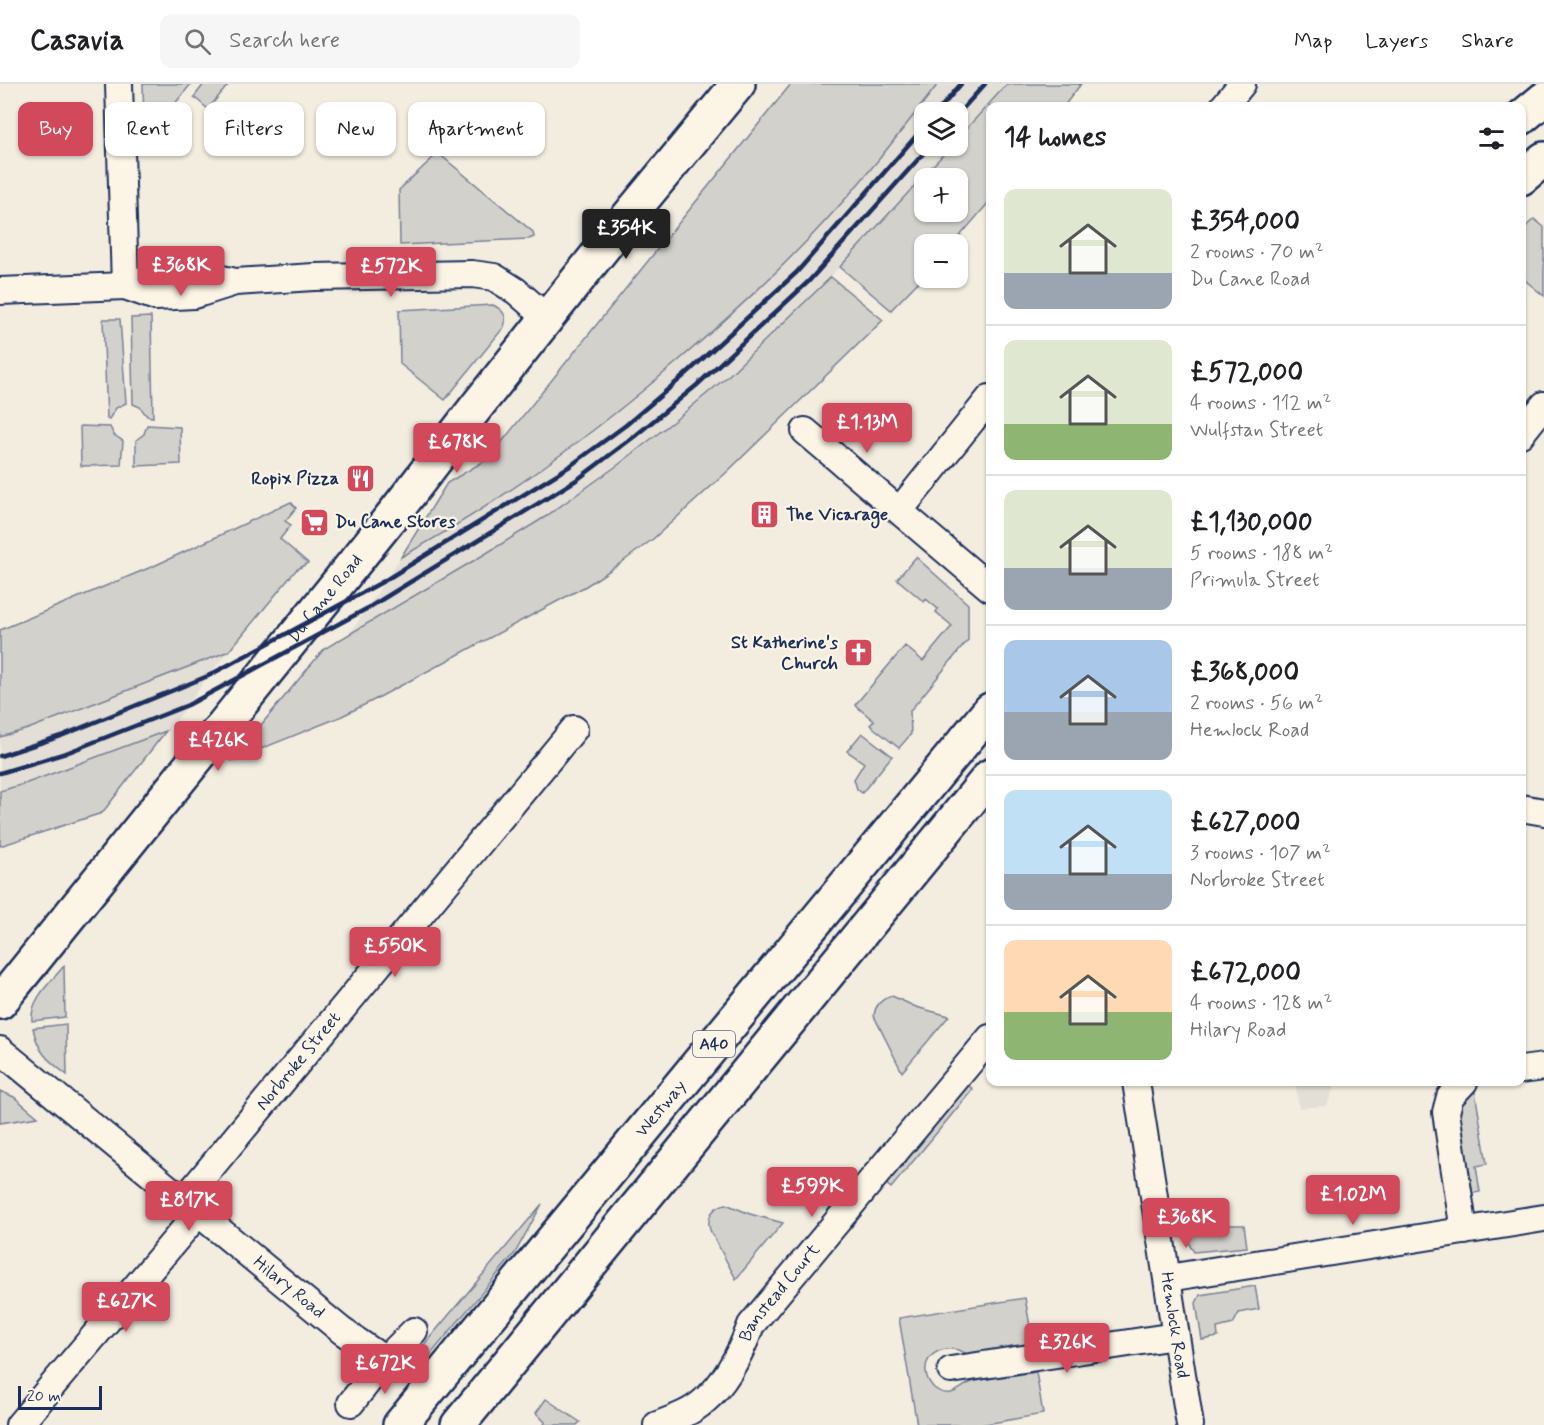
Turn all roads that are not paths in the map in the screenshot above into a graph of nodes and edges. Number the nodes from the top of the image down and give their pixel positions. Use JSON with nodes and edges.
{"nodes":[{"id":1,"x":119,"y":84,"type":"edge"},
{"id":2,"x":738,"y":84,"type":"edge"},
{"id":3,"x":1242,"y":84,"type":"edge"},
{"id":4,"x":1544,"y":99,"type":"edge"},
{"id":5,"x":1227,"y":102,"type":"edge"},
{"id":6,"x":1526,"y":114,"type":"edge"},
{"id":7,"x":1544,"y":159,"type":"edge"},
{"id":8,"x":1526,"y":174,"type":"edge"},
{"id":9,"x":125,"y":286,"type":"junction"},
{"id":10,"x":0,"y":291,"type":"edge"},
{"id":11,"x":547,"y":318,"type":"junction"},
{"id":12,"x":986,"y":403,"type":"edge"},
{"id":13,"x":1544,"y":405,"type":"edge"},
{"id":14,"x":1526,"y":428,"type":"edge"},
{"id":15,"x":805,"y":431,"type":"dead end"},
{"id":16,"x":900,"y":510,"type":"junction"},
{"id":17,"x":986,"y":585,"type":"edge"},
{"id":18,"x":986,"y":715,"type":"edge"},
{"id":19,"x":574,"y":729,"type":"dead end"},
{"id":20,"x":986,"y":781,"type":"edge"},
{"id":21,"x":1526,"y":809,"type":"edge"},
{"id":22,"x":1544,"y":812,"type":"edge"},
{"id":23,"x":0,"y":1002,"type":"edge"},
{"id":24,"x":986,"y":1043,"type":"edge"},
{"id":25,"x":0,"y":1050,"type":"edge"},
{"id":26,"x":1544,"y":1066,"type":"edge"},
{"id":27,"x":1526,"y":1069,"type":"edge"},
{"id":28,"x":1137,"y":1086,"type":"edge"},
{"id":29,"x":1460,"y":1086,"type":"edge"},
{"id":30,"x":192,"y":1206,"type":"junction"},
{"id":31,"x":1544,"y":1218,"type":"edge"},
{"id":32,"x":1464,"y":1231,"type":"junction"},
{"id":33,"x":1168,"y":1278,"type":"junction"},
{"id":34,"x":414,"y":1331,"type":"dead end"},
{"id":35,"x":1175,"y":1336,"type":"junction"},
{"id":36,"x":385,"y":1360,"type":"junction"},
{"id":37,"x":951,"y":1370,"type":"dead end"},
{"id":38,"x":351,"y":1403,"type":"dead end"},
{"id":39,"x":19,"y":1425,"type":"edge"},
{"id":40,"x":400,"y":1425,"type":"edge"},
{"id":41,"x":459,"y":1425,"type":"edge"},
{"id":42,"x":657,"y":1425,"type":"edge"},
{"id":43,"x":1190,"y":1425,"type":"edge"}],
"edges":[{"from":1,"to":9,"type":"street"},
{"from":2,"to":11,"type":"main road","name":"Du Cane Road"},
{"from":3,"to":5,"type":"street"},
{"from":4,"to":6,"type":"main road"},
{"from":7,"to":8,"type":"main road"},
{"from":9,"to":10,"type":"street"},
{"from":9,"to":11,"type":"street"},
{"from":11,"to":23,"type":"main road","name":"Du Cane Road"},
{"from":12,"to":16,"type":"street"},
{"from":13,"to":14,"type":"street"},
{"from":15,"to":16,"type":"street"},
{"from":16,"to":17,"type":"street"},
{"from":18,"to":40,"type":"main road","name":"Westway","number":"A40"},
{"from":19,"to":30,"type":"street","name":"Norbroke Street"},
{"from":20,"to":41,"type":"main road","number":"A40"},
{"from":21,"to":22,"type":"street"},
{"from":24,"to":42,"type":"street","name":"Banstead Court"},
{"from":25,"to":30,"type":"street","name":"Hilary Road"},
{"from":26,"to":27,"type":"street"},
{"from":28,"to":33,"type":"street","name":"Hemlock Road"},
{"from":29,"to":32,"type":"street"},
{"from":30,"to":36,"type":"street","name":"Hilary Road"},
{"from":30,"to":39,"type":"street","name":"Norbroke Street"},
{"from":31,"to":32,"type":"street"},
{"from":32,"to":33,"type":"street"},
{"from":33,"to":35,"type":"street","name":"Hemlock Road"},
{"from":34,"to":36,"type":"street"},
{"from":35,"to":37,"type":"street"},
{"from":35,"to":43,"type":"street","name":"Hemlock Road"},
{"from":36,"to":38,"type":"street"}]}
